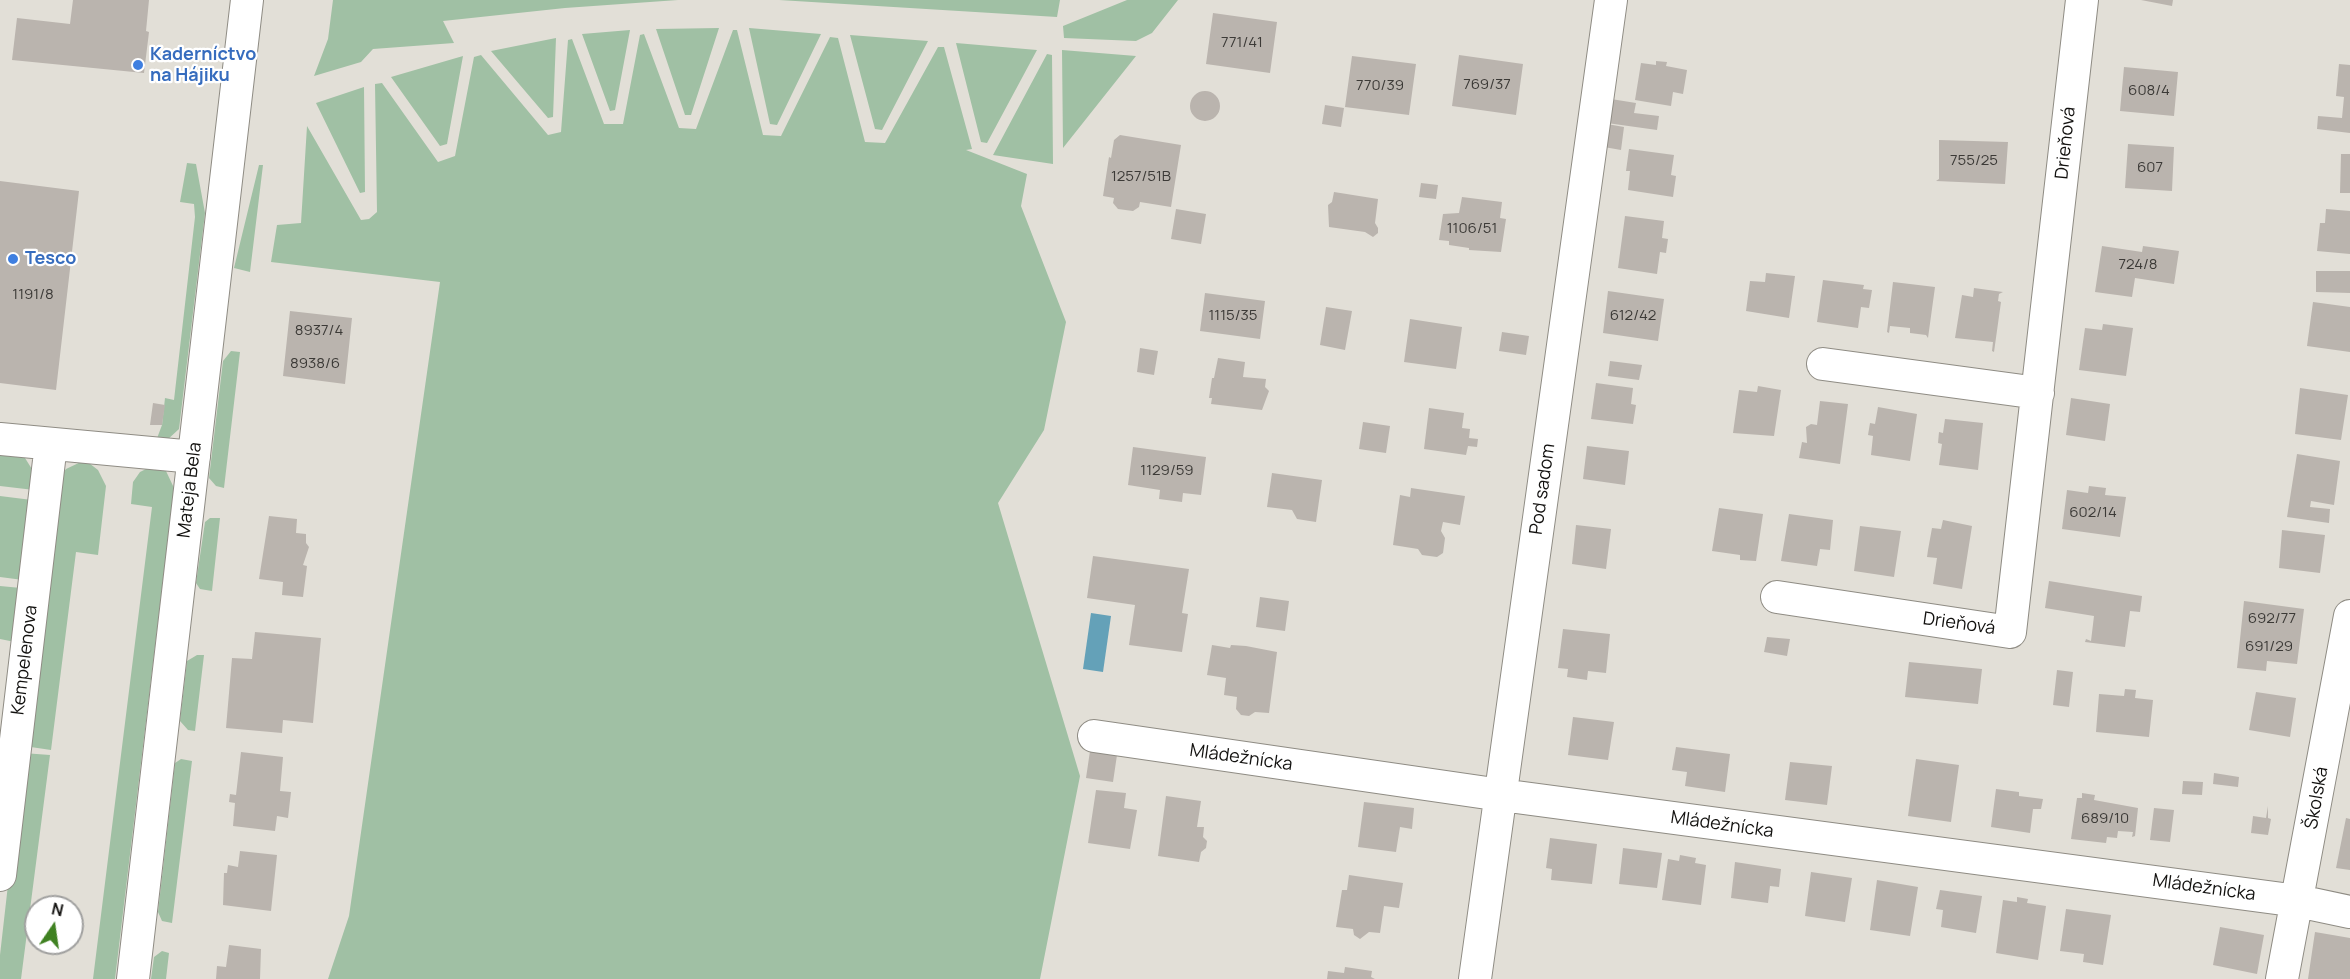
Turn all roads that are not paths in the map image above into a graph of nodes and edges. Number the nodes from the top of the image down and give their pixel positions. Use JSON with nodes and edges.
{"nodes":[{"id":1,"x":247,"y":0,"type":"edge"},
{"id":2,"x":1611,"y":0,"type":"edge"},
{"id":3,"x":2082,"y":0,"type":"edge"},
{"id":4,"x":1823,"y":364,"type":"dead end"},
{"id":5,"x":2038,"y":393,"type":"junction"},
{"id":6,"x":0,"y":439,"type":"edge"},
{"id":7,"x":51,"y":444,"type":"junction"},
{"id":8,"x":194,"y":457,"type":"junction"},
{"id":9,"x":1777,"y":597,"type":"dead end"},
{"id":10,"x":2350,"y":616,"type":"edge"},
{"id":11,"x":1094,"y":736,"type":"dead end"},
{"id":12,"x":1500,"y":795,"type":"junction"},
{"id":13,"x":0,"y":875,"type":"edge"},
{"id":14,"x":2298,"y":901,"type":"junction"},
{"id":15,"x":2350,"y":912,"type":"edge"},
{"id":16,"x":133,"y":979,"type":"edge"},
{"id":17,"x":1475,"y":979,"type":"edge"},
{"id":18,"x":2282,"y":979,"type":"edge"}],
"edges":[{"from":1,"to":8,"type":"street","name":"Mateja Bela"},
{"from":2,"to":12,"type":"street","name":"Pod sadom"},
{"from":3,"to":5,"type":"street","name":"Drieňová"},
{"from":4,"to":5,"type":"street"},
{"from":5,"to":9,"type":"street","name":"Drieňová"},
{"from":6,"to":7,"type":"street"},
{"from":7,"to":8,"type":"street"},
{"from":7,"to":13,"type":"street","name":"Kempelenova"},
{"from":8,"to":16,"type":"street","name":"Mateja Bela"},
{"from":10,"to":14,"type":"street","name":"Školská"},
{"from":11,"to":12,"type":"street","name":"Mládežnícka"},
{"from":12,"to":14,"type":"street","name":"Mládežnícka"},
{"from":12,"to":17,"type":"street","name":"Pod sadom"},
{"from":14,"to":15,"type":"street","name":"Mládežnícka"},
{"from":14,"to":18,"type":"street","name":"Školská"}]}
